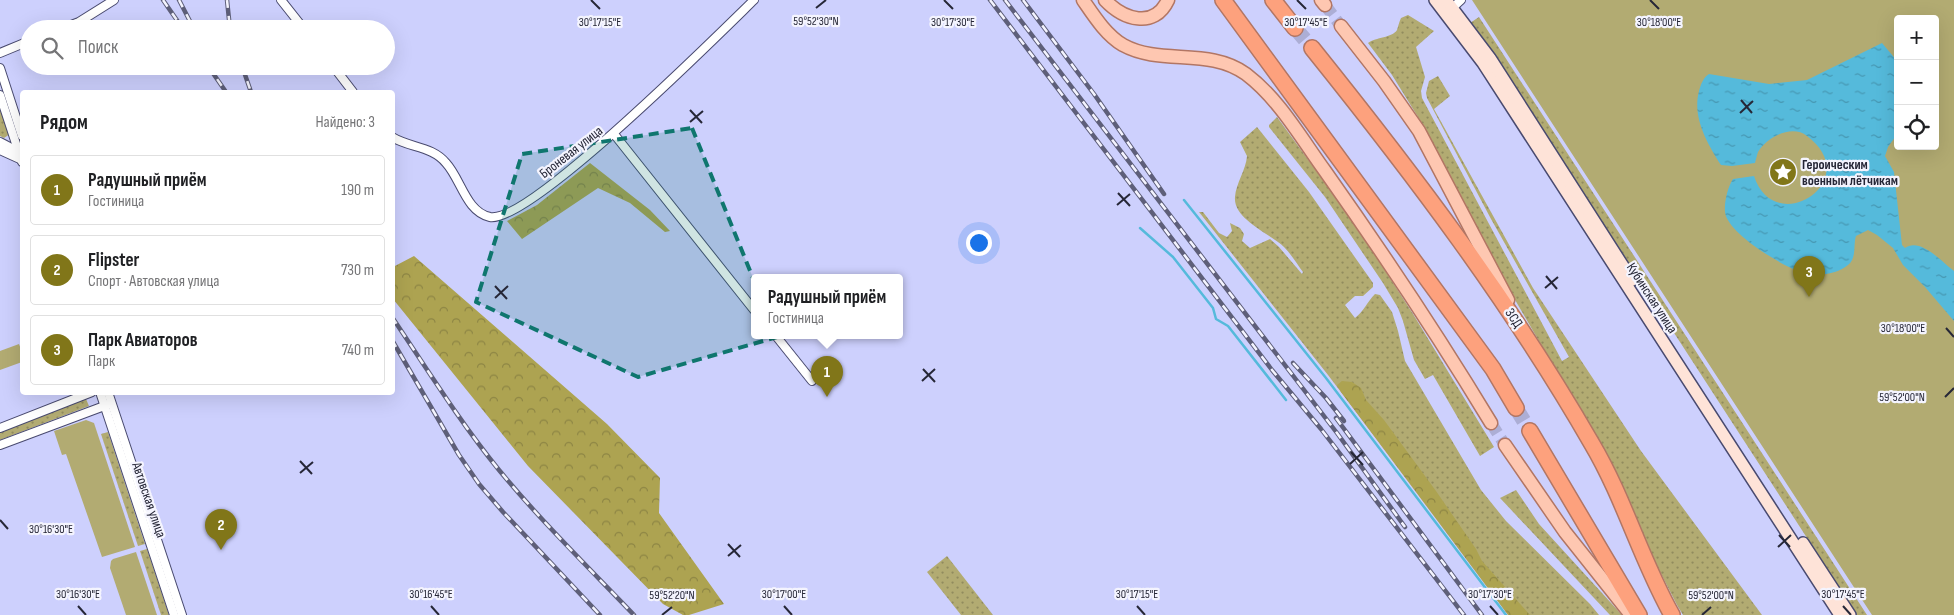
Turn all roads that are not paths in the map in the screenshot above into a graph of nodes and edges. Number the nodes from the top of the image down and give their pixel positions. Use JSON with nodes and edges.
{"nodes":[{"id":1,"x":114,"y":0,"type":"edge"},
{"id":2,"x":282,"y":0,"type":"edge"},
{"id":3,"x":754,"y":0,"type":"edge"},
{"id":4,"x":1083,"y":0,"type":"edge"},
{"id":5,"x":1105,"y":0,"type":"edge"},
{"id":6,"x":1168,"y":0,"type":"edge"},
{"id":7,"x":1223,"y":0,"type":"edge"},
{"id":8,"x":1273,"y":0,"type":"edge"},
{"id":9,"x":1435,"y":0,"type":"edge"},
{"id":10,"x":1461,"y":0,"type":"edge"},
{"id":11,"x":1448,"y":7,"type":"edge"},
{"id":12,"x":82,"y":20,"type":"edge"},
{"id":13,"x":297,"y":20,"type":"edge"},
{"id":14,"x":1341,"y":26,"type":"tunnel mouth"},
{"id":15,"x":1296,"y":28,"type":"tunnel mouth"},
{"id":16,"x":20,"y":45,"type":"edge"},
{"id":17,"x":1312,"y":48,"type":"tunnel mouth"},
{"id":18,"x":0,"y":53,"type":"edge"},
{"id":19,"x":0,"y":68,"type":"edge"},
{"id":20,"x":339,"y":75,"type":"edge"},
{"id":21,"x":351,"y":90,"type":"edge"},
{"id":22,"x":0,"y":95,"type":"edge"},
{"id":23,"x":20,"y":130,"type":"edge"},
{"id":24,"x":614,"y":134,"type":"junction"},
{"id":25,"x":395,"y":139,"type":"edge"},
{"id":26,"x":0,"y":142,"type":"edge"},
{"id":27,"x":20,"y":149,"type":"edge"},
{"id":28,"x":0,"y":150,"type":"edge"},
{"id":29,"x":20,"y":152,"type":"edge"},
{"id":30,"x":20,"y":160,"type":"edge"},
{"id":31,"x":751,"y":306,"type":"edge"},
{"id":32,"x":778,"y":339,"type":"edge"},
{"id":33,"x":1530,"y":342,"type":"junction"},
{"id":34,"x":812,"y":381,"type":"dead end"},
{"id":35,"x":84,"y":395,"type":"edge"},
{"id":36,"x":102,"y":395,"type":"edge"},
{"id":37,"x":108,"y":395,"type":"edge"},
{"id":38,"x":108,"y":405,"type":"junction"},
{"id":39,"x":1516,"y":408,"type":"tunnel mouth"},
{"id":40,"x":1491,"y":423,"type":"tunnel mouth"},
{"id":41,"x":0,"y":428,"type":"edge"},
{"id":42,"x":1530,"y":430,"type":"tunnel mouth"},
{"id":43,"x":0,"y":445,"type":"edge"},
{"id":44,"x":1505,"y":445,"type":"tunnel mouth"},
{"id":45,"x":174,"y":615,"type":"edge"},
{"id":46,"x":182,"y":615,"type":"edge"},
{"id":47,"x":1630,"y":615,"type":"edge"},
{"id":48,"x":1639,"y":615,"type":"edge"},
{"id":49,"x":1672,"y":615,"type":"edge"},
{"id":50,"x":1840,"y":615,"type":"edge"},
{"id":51,"x":1850,"y":615,"type":"edge"}],
"edges":[{"from":1,"to":12,"type":"street"},
{"from":2,"to":13,"type":"street"},
{"from":3,"to":24,"type":"street","name":"Броневая улица"},
{"from":4,"to":40,"type":"main road"},
{"from":5,"to":6,"type":"main road"},
{"from":7,"to":39,"type":"highway"},
{"from":8,"to":15,"type":"highway"},
{"from":9,"to":11,"type":"main road","name":"Кубинская улица"},
{"from":10,"to":11,"type":"street"},
{"from":11,"to":50,"type":"main road","name":"Кубинская улица"},
{"from":11,"to":51,"type":"main road","name":"Кубинская улица"},
{"from":14,"to":33,"type":"main road"},
{"from":16,"to":18,"type":"street"},
{"from":17,"to":33,"type":"highway","name":"ЗСД"},
{"from":19,"to":23,"type":"street"},
{"from":20,"to":21,"type":"street"},
{"from":22,"to":27,"type":"street"},
{"from":24,"to":25,"type":"street","name":"Броневая улица"},
{"from":24,"to":31,"type":"street"},
{"from":26,"to":29,"type":"street"},
{"from":28,"to":30,"type":"street"},
{"from":32,"to":34,"type":"street"},
{"from":33,"to":49,"type":"highway","name":"ЗСД"},
{"from":35,"to":41,"type":"street"},
{"from":36,"to":38,"type":"street","name":"Автовская улица"},
{"from":37,"to":38,"type":"street","name":"Автовская улица"},
{"from":38,"to":43,"type":"street"},
{"from":38,"to":45,"type":"street","name":"Автовская улица"},
{"from":38,"to":46,"type":"street","name":"Автовская улица"},
{"from":42,"to":48,"type":"highway"},
{"from":44,"to":47,"type":"main road"}]}
